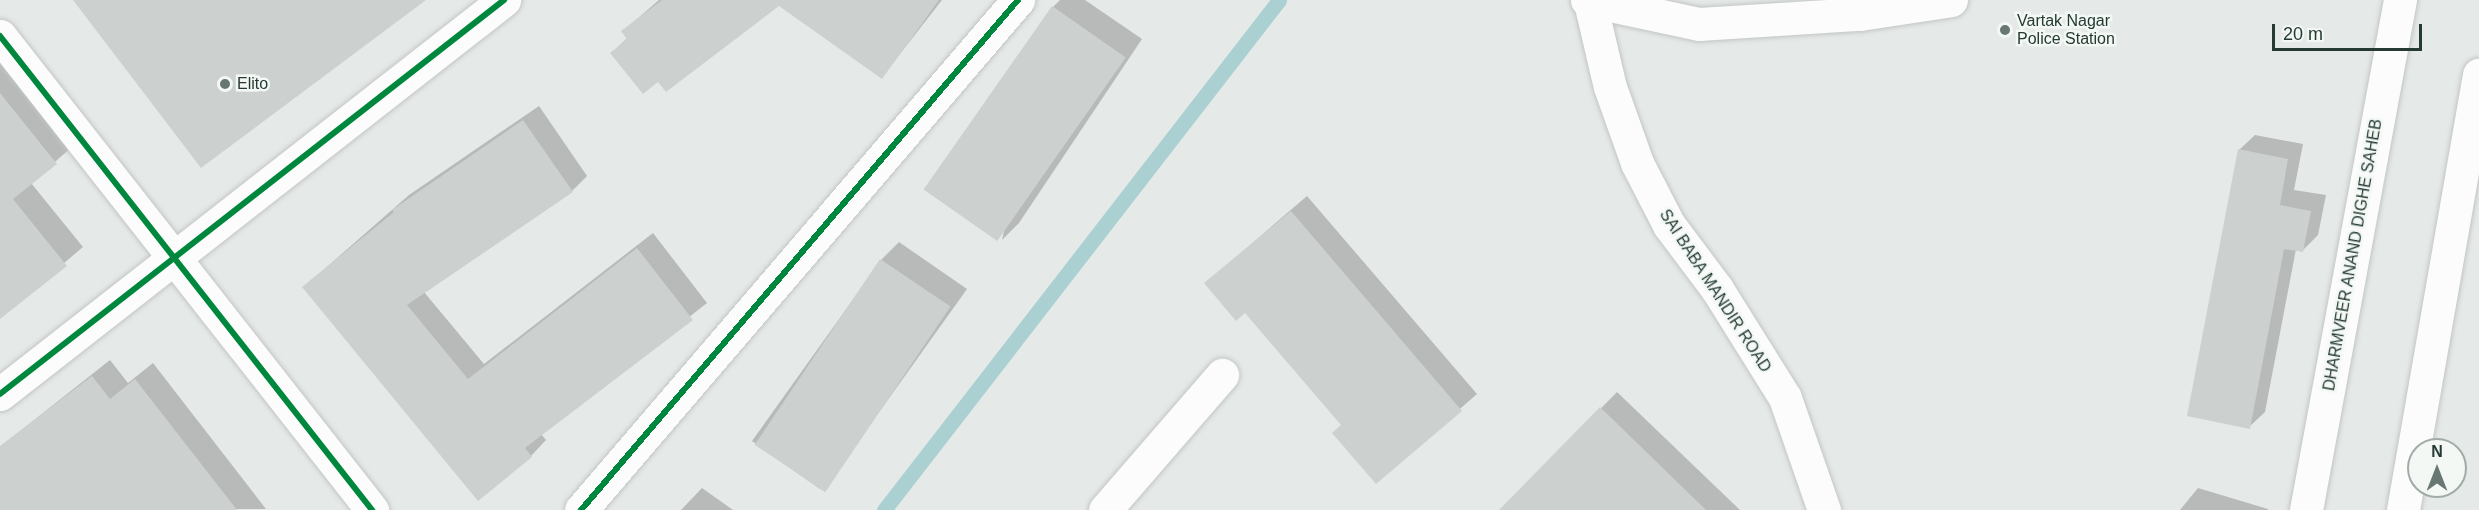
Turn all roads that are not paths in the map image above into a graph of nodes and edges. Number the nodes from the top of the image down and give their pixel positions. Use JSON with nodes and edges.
{"nodes":[{"id":1,"x":504,"y":0,"type":"edge"},
{"id":2,"x":1018,"y":0,"type":"edge"},
{"id":3,"x":1951,"y":0,"type":"edge"},
{"id":4,"x":2400,"y":0,"type":"edge"},
{"id":5,"x":1588,"y":1,"type":"edge"},
{"id":6,"x":0,"y":36,"type":"edge"},
{"id":7,"x":2479,"y":75,"type":"edge"},
{"id":8,"x":175,"y":257,"type":"junction"},
{"id":9,"x":1222,"y":375,"type":"dead end"},
{"id":10,"x":0,"y":394,"type":"edge"},
{"id":11,"x":371,"y":510,"type":"edge"},
{"id":12,"x":581,"y":510,"type":"edge"},
{"id":13,"x":1105,"y":510,"type":"edge"},
{"id":14,"x":1824,"y":510,"type":"edge"},
{"id":15,"x":2306,"y":510,"type":"edge"},
{"id":16,"x":2403,"y":510,"type":"edge"}],
"edges":[{"from":1,"to":8,"type":"street"},
{"from":2,"to":12,"type":"street"},
{"from":3,"to":5,"type":"street"},
{"from":4,"to":15,"type":"street","name":"DHARMVEER ANAND DIGHE SAHEB"},
{"from":5,"to":14,"type":"street","name":"SAI BABA MANDIR ROAD"},
{"from":6,"to":8,"type":"street"},
{"from":7,"to":16,"type":"street"},
{"from":8,"to":10,"type":"street"},
{"from":8,"to":11,"type":"street"},
{"from":9,"to":13,"type":"street"}]}
